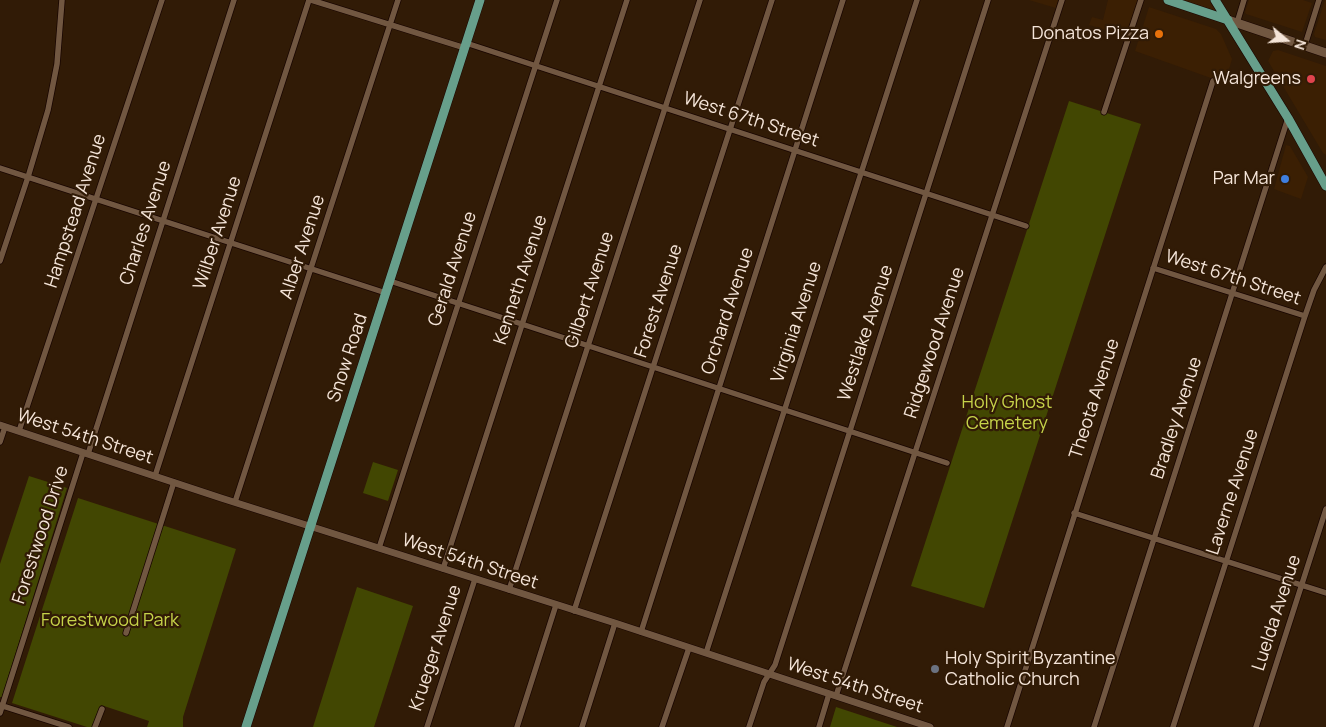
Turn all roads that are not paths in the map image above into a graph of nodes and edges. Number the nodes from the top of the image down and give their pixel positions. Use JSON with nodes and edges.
{"nodes":[{"id":1,"x":62,"y":0,"type":"edge"},
{"id":2,"x":162,"y":0,"type":"edge"},
{"id":3,"x":234,"y":0,"type":"edge"},
{"id":4,"x":310,"y":0,"type":"edge"},
{"id":5,"x":398,"y":0,"type":"edge"},
{"id":6,"x":480,"y":0,"type":"edge"},
{"id":7,"x":556,"y":0,"type":"edge"},
{"id":8,"x":627,"y":0,"type":"edge"},
{"id":9,"x":700,"y":0,"type":"edge"},
{"id":10,"x":772,"y":0,"type":"edge"},
{"id":11,"x":843,"y":0,"type":"edge"},
{"id":12,"x":917,"y":0,"type":"edge"},
{"id":13,"x":988,"y":0,"type":"edge"},
{"id":14,"x":1062,"y":0,"type":"edge"},
{"id":15,"x":1141,"y":0,"type":"edge"},
{"id":16,"x":1168,"y":0,"type":"edge"},
{"id":17,"x":1215,"y":0,"type":"edge"},
{"id":18,"x":1244,"y":0,"type":"edge"},
{"id":19,"x":1319,"y":0,"type":"edge"},
{"id":20,"x":1232,"y":21,"type":"junction"},
{"id":21,"x":390,"y":24,"type":"junction"},
{"id":22,"x":1304,"y":45,"type":"junction"},
{"id":23,"x":466,"y":46,"type":"junction"},
{"id":24,"x":1326,"y":53,"type":"edge"},
{"id":25,"x":535,"y":66,"type":"junction"},
{"id":26,"x":1212,"y":81,"type":"dead end"},
{"id":27,"x":599,"y":87,"type":"junction"},
{"id":28,"x":665,"y":108,"type":"junction"},
{"id":29,"x":1104,"y":112,"type":"dead end"},
{"id":30,"x":1288,"y":118,"type":"junction"},
{"id":31,"x":730,"y":129,"type":"junction"},
{"id":32,"x":796,"y":150,"type":"junction"},
{"id":33,"x":0,"y":168,"type":"edge"},
{"id":34,"x":862,"y":172,"type":"junction"},
{"id":35,"x":1322,"y":172,"type":"edge"},
{"id":36,"x":28,"y":177,"type":"junction"},
{"id":37,"x":1326,"y":186,"type":"edge"},
{"id":38,"x":927,"y":193,"type":"junction"},
{"id":39,"x":96,"y":199,"type":"junction"},
{"id":40,"x":992,"y":215,"type":"junction"},
{"id":41,"x":163,"y":222,"type":"junction"},
{"id":42,"x":1026,"y":226,"type":"dead end"},
{"id":43,"x":231,"y":244,"type":"junction"},
{"id":44,"x":0,"y":261,"type":"edge"},
{"id":45,"x":1326,"y":267,"type":"edge"},
{"id":46,"x":1153,"y":268,"type":"junction"},
{"id":47,"x":311,"y":270,"type":"junction"},
{"id":48,"x":390,"y":282,"type":"junction"},
{"id":49,"x":386,"y":293,"type":"junction"},
{"id":50,"x":1232,"y":293,"type":"junction"},
{"id":51,"x":458,"y":304,"type":"junction"},
{"id":52,"x":1305,"y":316,"type":"junction"},
{"id":53,"x":522,"y":325,"type":"junction"},
{"id":54,"x":588,"y":346,"type":"junction"},
{"id":55,"x":653,"y":368,"type":"junction"},
{"id":56,"x":719,"y":389,"type":"junction"},
{"id":57,"x":785,"y":410,"type":"junction"},
{"id":58,"x":2,"y":426,"type":"edge"},
{"id":59,"x":850,"y":430,"type":"junction"},
{"id":60,"x":19,"y":431,"type":"junction"},
{"id":61,"x":0,"y":442,"type":"edge"},
{"id":62,"x":916,"y":452,"type":"junction"},
{"id":63,"x":85,"y":453,"type":"junction"},
{"id":64,"x":947,"y":463,"type":"dead end"},
{"id":65,"x":155,"y":476,"type":"junction"},
{"id":66,"x":174,"y":482,"type":"junction"},
{"id":67,"x":235,"y":502,"type":"junction"},
{"id":68,"x":1326,"y":509,"type":"edge"},
{"id":69,"x":1074,"y":513,"type":"junction"},
{"id":70,"x":311,"y":526,"type":"junction"},
{"id":71,"x":1154,"y":538,"type":"junction"},
{"id":72,"x":379,"y":548,"type":"junction"},
{"id":73,"x":1227,"y":561,"type":"junction"},
{"id":74,"x":443,"y":569,"type":"junction"},
{"id":75,"x":474,"y":579,"type":"junction"},
{"id":76,"x":1302,"y":585,"type":"junction"},
{"id":77,"x":509,"y":590,"type":"junction"},
{"id":78,"x":1326,"y":593,"type":"edge"},
{"id":79,"x":556,"y":605,"type":"junction"},
{"id":80,"x":574,"y":611,"type":"junction"},
{"id":81,"x":615,"y":624,"type":"junction"},
{"id":82,"x":641,"y":632,"type":"junction"},
{"id":83,"x":126,"y":633,"type":"dead end"},
{"id":84,"x":689,"y":648,"type":"junction"},
{"id":85,"x":706,"y":653,"type":"junction"},
{"id":86,"x":770,"y":674,"type":"junction"},
{"id":87,"x":833,"y":695,"type":"junction"},
{"id":88,"x":1,"y":705,"type":"edge"},
{"id":89,"x":102,"y":709,"type":"dead end"},
{"id":90,"x":0,"y":713,"type":"edge"},
{"id":91,"x":69,"y":727,"type":"edge"},
{"id":92,"x":95,"y":727,"type":"edge"},
{"id":93,"x":246,"y":727,"type":"edge"},
{"id":94,"x":427,"y":727,"type":"edge"},
{"id":95,"x":517,"y":727,"type":"edge"},
{"id":96,"x":582,"y":727,"type":"edge"},
{"id":97,"x":662,"y":727,"type":"edge"},
{"id":98,"x":750,"y":727,"type":"edge"},
{"id":99,"x":819,"y":727,"type":"edge"},
{"id":100,"x":930,"y":727,"type":"edge"},
{"id":101,"x":1007,"y":727,"type":"edge"},
{"id":102,"x":1094,"y":727,"type":"edge"},
{"id":103,"x":1173,"y":727,"type":"edge"},
{"id":104,"x":1256,"y":727,"type":"edge"}],
"edges":[{"from":1,"to":36,"type":"street"},
{"from":2,"to":39,"type":"street","name":"Hampstead Avenue"},
{"from":3,"to":41,"type":"street","name":"Charles Avenue"},
{"from":4,"to":21,"type":"street","name":"West 67th Street"},
{"from":4,"to":43,"type":"street","name":"Wilber Avenue"},
{"from":5,"to":21,"type":"street","name":"Alber Avenue"},
{"from":6,"to":23,"type":"main road","name":"Snow Road"},
{"from":7,"to":25,"type":"street","name":"Gerald Avenue"},
{"from":8,"to":27,"type":"street","name":"Kenneth Avenue"},
{"from":9,"to":28,"type":"street","name":"Gilbert Avenue"},
{"from":10,"to":31,"type":"street","name":"Forest Avenue"},
{"from":11,"to":32,"type":"street","name":"Orchard Avenue"},
{"from":12,"to":34,"type":"street","name":"Virginia Avenue"},
{"from":13,"to":38,"type":"street","name":"Westlake Avenue"},
{"from":14,"to":40,"type":"street","name":"Ridgewood Avenue"},
{"from":15,"to":29,"type":"street"},
{"from":16,"to":20,"type":"main road"},
{"from":17,"to":20,"type":"main road"},
{"from":18,"to":20,"type":"street"},
{"from":19,"to":22,"type":"street"},
{"from":20,"to":22,"type":"main road"},
{"from":20,"to":30,"type":"main road"},
{"from":21,"to":23,"type":"street","name":"West 67th Street"},
{"from":21,"to":47,"type":"street","name":"Alber Avenue"},
{"from":22,"to":24,"type":"main road"},
{"from":23,"to":25,"type":"street","name":"West 67th Street"},
{"from":23,"to":48,"type":"main road","name":"Snow Road"},
{"from":25,"to":27,"type":"street","name":"West 67th Street"},
{"from":25,"to":51,"type":"street","name":"Gerald Avenue"},
{"from":26,"to":46,"type":"street","name":"Theota Avenue"},
{"from":27,"to":28,"type":"street","name":"West 67th Street"},
{"from":27,"to":53,"type":"street","name":"Kenneth Avenue"},
{"from":28,"to":31,"type":"street","name":"West 67th Street"},
{"from":28,"to":54,"type":"street","name":"Gilbert Avenue"},
{"from":30,"to":35,"type":"main road"},
{"from":30,"to":50,"type":"street","name":"Bradley Avenue"},
{"from":31,"to":32,"type":"street","name":"West 67th Street"},
{"from":31,"to":55,"type":"street","name":"Forest Avenue"},
{"from":32,"to":34,"type":"street","name":"West 67th Street"},
{"from":32,"to":56,"type":"street","name":"Orchard Avenue"},
{"from":33,"to":36,"type":"street"},
{"from":34,"to":38,"type":"street","name":"West 67th Street"},
{"from":34,"to":57,"type":"street","name":"Virginia Avenue"},
{"from":35,"to":37,"type":"main road"},
{"from":36,"to":39,"type":"street"},
{"from":36,"to":44,"type":"street"},
{"from":38,"to":40,"type":"street","name":"West 67th Street"},
{"from":38,"to":59,"type":"street","name":"Westlake Avenue"},
{"from":39,"to":41,"type":"street"},
{"from":39,"to":60,"type":"street","name":"Hampstead Avenue"},
{"from":40,"to":42,"type":"street","name":"West 67th Street"},
{"from":40,"to":62,"type":"street","name":"Ridgewood Avenue"},
{"from":41,"to":43,"type":"street"},
{"from":41,"to":63,"type":"street","name":"Charles Avenue"},
{"from":43,"to":47,"type":"street"},
{"from":43,"to":65,"type":"street","name":"Wilber Avenue"},
{"from":45,"to":52,"type":"street","name":"Laverne Avenue"},
{"from":46,"to":50,"type":"street","name":"West 67th Street"},
{"from":46,"to":69,"type":"street","name":"Theota Avenue"},
{"from":47,"to":49,"type":"street"},
{"from":47,"to":67,"type":"street","name":"Alber Avenue"},
{"from":48,"to":49,"type":"main road","name":"Snow Road"},
{"from":48,"to":51,"type":"street"},
{"from":49,"to":70,"type":"main road","name":"Snow Road"},
{"from":50,"to":52,"type":"street","name":"West 67th Street"},
{"from":50,"to":71,"type":"street","name":"Bradley Avenue"},
{"from":51,"to":53,"type":"street"},
{"from":51,"to":72,"type":"street","name":"Gerald Avenue"},
{"from":52,"to":73,"type":"street","name":"Laverne Avenue"},
{"from":53,"to":54,"type":"street"},
{"from":53,"to":74,"type":"street","name":"Kenneth Avenue"},
{"from":54,"to":55,"type":"street"},
{"from":54,"to":77,"type":"street","name":"Gilbert Avenue"},
{"from":55,"to":56,"type":"street"},
{"from":55,"to":80,"type":"street","name":"Forest Avenue"},
{"from":56,"to":57,"type":"street"},
{"from":56,"to":82,"type":"street","name":"Orchard Avenue"},
{"from":57,"to":59,"type":"street"},
{"from":57,"to":85,"type":"street","name":"Virginia Avenue"},
{"from":58,"to":60,"type":"street","name":"West 54th Street"},
{"from":58,"to":61,"type":"street"},
{"from":59,"to":62,"type":"street"},
{"from":59,"to":86,"type":"street","name":"Westlake Avenue"},
{"from":60,"to":63,"type":"street","name":"West 54th Street"},
{"from":62,"to":64,"type":"street"},
{"from":62,"to":87,"type":"street","name":"Ridgewood Avenue"},
{"from":63,"to":65,"type":"street","name":"West 54th Street"},
{"from":63,"to":88,"type":"street","name":"Forestwood Drive"},
{"from":65,"to":66,"type":"street","name":"West 54th Street"},
{"from":66,"to":67,"type":"street","name":"West 54th Street"},
{"from":66,"to":83,"type":"street"},
{"from":67,"to":70,"type":"street","name":"West 54th Street"},
{"from":68,"to":76,"type":"street","name":"Luelda Avenue"},
{"from":69,"to":71,"type":"street"},
{"from":69,"to":101,"type":"street","name":"Theota Avenue"},
{"from":70,"to":72,"type":"street","name":"West 54th Street"},
{"from":70,"to":93,"type":"main road","name":"Snow Road"},
{"from":71,"to":73,"type":"street"},
{"from":71,"to":102,"type":"street","name":"Bradley Avenue"},
{"from":72,"to":74,"type":"street","name":"West 54th Street"},
{"from":73,"to":76,"type":"street"},
{"from":73,"to":103,"type":"street","name":"Laverne Avenue"},
{"from":74,"to":75,"type":"street","name":"West 54th Street"},
{"from":75,"to":77,"type":"street","name":"West 54th Street"},
{"from":75,"to":94,"type":"street","name":"Krueger Avenue"},
{"from":76,"to":78,"type":"street"},
{"from":76,"to":104,"type":"street","name":"Luelda Avenue"},
{"from":77,"to":79,"type":"street","name":"West 54th Street"},
{"from":79,"to":80,"type":"street","name":"West 54th Street"},
{"from":79,"to":95,"type":"street"},
{"from":80,"to":81,"type":"street","name":"West 54th Street"},
{"from":81,"to":82,"type":"street","name":"West 54th Street"},
{"from":81,"to":96,"type":"street"},
{"from":82,"to":84,"type":"street","name":"West 54th Street"},
{"from":84,"to":85,"type":"street","name":"West 54th Street"},
{"from":84,"to":97,"type":"street"},
{"from":85,"to":86,"type":"street","name":"West 54th Street"},
{"from":86,"to":87,"type":"street","name":"West 54th Street"},
{"from":86,"to":98,"type":"street","name":"Westlake Avenue"},
{"from":87,"to":99,"type":"street","name":"Ridgewood Avenue"},
{"from":87,"to":100,"type":"street","name":"West 54th Street"},
{"from":88,"to":90,"type":"street","name":"Forestwood Drive"},
{"from":88,"to":91,"type":"street"},
{"from":89,"to":92,"type":"street"}]}
